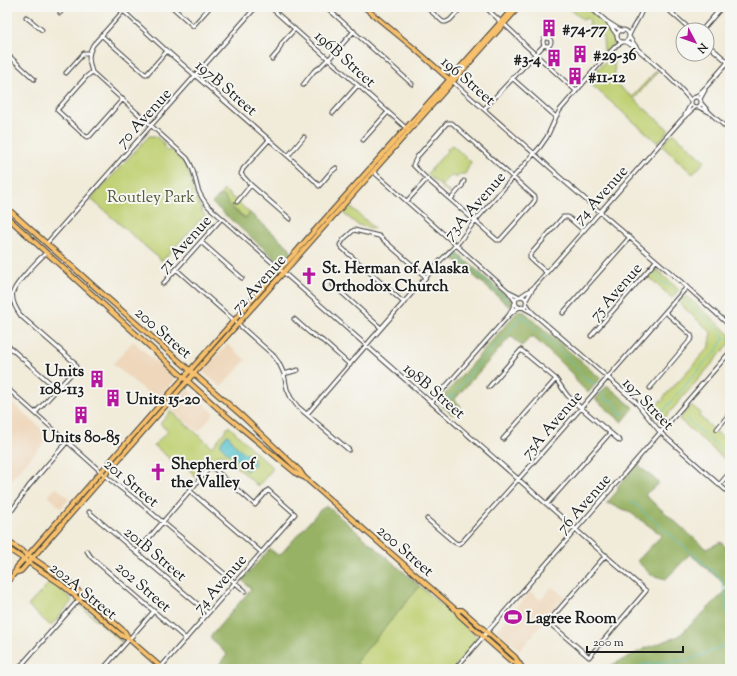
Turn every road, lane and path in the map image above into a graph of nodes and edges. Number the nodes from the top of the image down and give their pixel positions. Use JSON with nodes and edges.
{"nodes":[{"id":1,"x":65,"y":7,"type":"edge"},
{"id":2,"x":119,"y":7,"type":"edge"},
{"id":3,"x":127,"y":7,"type":"edge"},
{"id":4,"x":172,"y":7,"type":"edge"},
{"id":5,"x":210,"y":7,"type":"edge"},
{"id":6,"x":256,"y":7,"type":"edge"},
{"id":7,"x":270,"y":7,"type":"edge"},
{"id":8,"x":326,"y":7,"type":"edge"},
{"id":9,"x":364,"y":7,"type":"edge"},
{"id":10,"x":426,"y":7,"type":"edge"},
{"id":11,"x":462,"y":7,"type":"edge"},
{"id":12,"x":484,"y":7,"type":"edge"},
{"id":13,"x":514,"y":7,"type":"edge"},
{"id":14,"x":519,"y":7,"type":"edge"},
{"id":15,"x":590,"y":7,"type":"edge"},
{"id":16,"x":643,"y":7,"type":"edge"},
{"id":17,"x":665,"y":7,"type":"edge"},
{"id":18,"x":678,"y":7,"type":"edge"},
{"id":19,"x":722,"y":7,"type":"edge"},
{"id":20,"x":124,"y":11,"type":"junction"},
{"id":21,"x":60,"y":12,"type":"dead end"},
{"id":22,"x":673,"y":13,"type":"junction"},
{"id":23,"x":26,"y":17,"type":"dead end"},
{"id":24,"x":606,"y":21,"type":"junction"},
{"id":25,"x":683,"y":22,"type":"edge"},
{"id":26,"x":709,"y":22,"type":"edge"},
{"id":27,"x":502,"y":23,"type":"junction"},
{"id":28,"x":634,"y":26,"type":"junction"},
{"id":29,"x":295,"y":29,"type":"junction"},
{"id":30,"x":42,"y":30,"type":"dead end"},
{"id":31,"x":354,"y":31,"type":"junction"},
{"id":32,"x":623,"y":31,"type":"junction"},
{"id":33,"x":101,"y":35,"type":"junction"},
{"id":34,"x":629,"y":36,"type":"junction"},
{"id":35,"x":618,"y":37,"type":"junction"},
{"id":36,"x":624,"y":42,"type":"junction"},
{"id":37,"x":544,"y":45,"type":"dead end"},
{"id":38,"x":638,"y":49,"type":"junction"},
{"id":39,"x":167,"y":51,"type":"junction"},
{"id":40,"x":715,"y":51,"type":"edge"},
{"id":41,"x":89,"y":53,"type":"junction"},
{"id":42,"x":609,"y":53,"type":"junction"},
{"id":43,"x":7,"y":54,"type":"edge"},
{"id":44,"x":535,"y":54,"type":"junction"},
{"id":45,"x":272,"y":59,"type":"dead end"},
{"id":46,"x":329,"y":59,"type":"junction"},
{"id":47,"x":729,"y":63,"type":"edge"},
{"id":48,"x":92,"y":72,"type":"junction"},
{"id":49,"x":66,"y":73,"type":"dead end"},
{"id":50,"x":196,"y":76,"type":"junction"},
{"id":51,"x":34,"y":78,"type":"dead end"},
{"id":52,"x":512,"y":78,"type":"junction"},
{"id":53,"x":451,"y":81,"type":"junction"},
{"id":54,"x":412,"y":84,"type":"dead end"},
{"id":55,"x":302,"y":85,"type":"dead end"},
{"id":56,"x":358,"y":85,"type":"junction"},
{"id":57,"x":707,"y":86,"type":"junction"},
{"id":58,"x":682,"y":90,"type":"junction"},
{"id":59,"x":576,"y":91,"type":"junction"},
{"id":60,"x":695,"y":97,"type":"junction"},
{"id":61,"x":123,"y":99,"type":"junction"},
{"id":62,"x":700,"y":99,"type":"junction"},
{"id":63,"x":691,"y":103,"type":"junction"},
{"id":64,"x":701,"y":103,"type":"junction"},
{"id":65,"x":696,"y":107,"type":"junction"},
{"id":66,"x":484,"y":109,"type":"junction"},
{"id":67,"x":388,"y":112,"type":"junction"},
{"id":68,"x":708,"y":112,"type":"junction"},
{"id":69,"x":333,"y":113,"type":"dead end"},
{"id":70,"x":685,"y":116,"type":"junction"},
{"id":71,"x":556,"y":117,"type":"junction"},
{"id":72,"x":152,"y":126,"type":"junction"},
{"id":73,"x":406,"y":128,"type":"junction"},
{"id":74,"x":730,"y":131,"type":"edge"},
{"id":75,"x":304,"y":137,"type":"dead end"},
{"id":76,"x":269,"y":140,"type":"junction"},
{"id":77,"x":363,"y":140,"type":"dead end"},
{"id":78,"x":387,"y":149,"type":"junction"},
{"id":79,"x":535,"y":154,"type":"junction"},
{"id":80,"x":388,"y":155,"type":"junction"},
{"id":81,"x":288,"y":156,"type":"junction"},
{"id":82,"x":336,"y":168,"type":"dead end"},
{"id":83,"x":374,"y":171,"type":"junction"},
{"id":84,"x":513,"y":178,"type":"junction"},
{"id":85,"x":427,"y":179,"type":"junction"},
{"id":86,"x":464,"y":181,"type":"dead end"},
{"id":87,"x":251,"y":185,"type":"junction"},
{"id":88,"x":451,"y":199,"type":"junction"},
{"id":89,"x":407,"y":201,"type":"junction"},
{"id":90,"x":237,"y":202,"type":"dead end"},
{"id":91,"x":7,"y":208,"type":"edge"},
{"id":92,"x":600,"y":212,"type":"junction"},
{"id":93,"x":7,"y":217,"type":"edge"},
{"id":94,"x":222,"y":218,"type":"junction"},
{"id":95,"x":290,"y":219,"type":"dead end"},
{"id":96,"x":475,"y":221,"type":"junction"},
{"id":97,"x":583,"y":230,"type":"junction"},
{"id":98,"x":630,"y":237,"type":"junction"},
{"id":99,"x":32,"y":240,"type":"junction"},
{"id":100,"x":201,"y":242,"type":"junction"},
{"id":101,"x":47,"y":243,"type":"junction"},
{"id":102,"x":456,"y":245,"type":"junction"},
{"id":103,"x":46,"y":252,"type":"junction"},
{"id":104,"x":656,"y":261,"type":"junction"},
{"id":105,"x":176,"y":269,"type":"junction"},
{"id":106,"x":282,"y":271,"type":"junction"},
{"id":107,"x":546,"y":272,"type":"junction"},
{"id":108,"x":426,"y":277,"type":"junction"},
{"id":109,"x":242,"y":278,"type":"dead end"},
{"id":110,"x":163,"y":284,"type":"dead end"},
{"id":111,"x":333,"y":285,"type":"dead end"},
{"id":112,"x":687,"y":287,"type":"junction"},
{"id":113,"x":533,"y":288,"type":"junction"},
{"id":114,"x":508,"y":290,"type":"junction"},
{"id":115,"x":520,"y":296,"type":"junction"},
{"id":116,"x":526,"y":301,"type":"junction"},
{"id":117,"x":515,"y":302,"type":"junction"},
{"id":118,"x":404,"y":303,"type":"junction"},
{"id":119,"x":521,"y":307,"type":"junction"},
{"id":120,"x":664,"y":312,"type":"junction"},
{"id":121,"x":533,"y":313,"type":"junction"},
{"id":122,"x":563,"y":313,"type":"dead end"},
{"id":123,"x":509,"y":315,"type":"junction"},
{"id":124,"x":294,"y":319,"type":"dead end"},
{"id":125,"x":234,"y":320,"type":"junction"},
{"id":126,"x":238,"y":324,"type":"junction"},
{"id":127,"x":730,"y":326,"type":"edge"},
{"id":128,"x":381,"y":328,"type":"junction"},
{"id":129,"x":591,"y":336,"type":"dead end"},
{"id":130,"x":7,"y":345,"type":"edge"},
{"id":131,"x":366,"y":345,"type":"junction"},
{"id":132,"x":730,"y":352,"type":"edge"},
{"id":133,"x":350,"y":365,"type":"junction"},
{"id":134,"x":190,"y":370,"type":"junction"},
{"id":135,"x":298,"y":370,"type":"dead end"},
{"id":136,"x":194,"y":374,"type":"junction"},
{"id":137,"x":284,"y":374,"type":"junction"},
{"id":138,"x":608,"y":378,"type":"junction"},
{"id":139,"x":186,"y":379,"type":"junction"},
{"id":140,"x":556,"y":379,"type":"junction"},
{"id":141,"x":489,"y":387,"type":"dead end"},
{"id":142,"x":7,"y":388,"type":"edge"},
{"id":143,"x":650,"y":388,"type":"dead end"},
{"id":144,"x":57,"y":389,"type":"junction"},
{"id":145,"x":431,"y":403,"type":"junction"},
{"id":146,"x":581,"y":408,"type":"junction"},
{"id":147,"x":35,"y":413,"type":"junction"},
{"id":148,"x":730,"y":413,"type":"edge"},
{"id":149,"x":307,"y":414,"type":"junction"},
{"id":150,"x":717,"y":429,"type":"dead end"},
{"id":151,"x":660,"y":432,"type":"junction"},
{"id":152,"x":610,"y":433,"type":"junction"},
{"id":153,"x":503,"y":439,"type":"dead end"},
{"id":154,"x":620,"y":441,"type":"dead end"},
{"id":155,"x":67,"y":442,"type":"junction"},
{"id":156,"x":349,"y":450,"type":"dead end"},
{"id":157,"x":730,"y":472,"type":"edge"},
{"id":158,"x":103,"y":473,"type":"junction"},
{"id":159,"x":304,"y":477,"type":"junction"},
{"id":160,"x":518,"y":479,"type":"junction"},
{"id":161,"x":719,"y":485,"type":"junction"},
{"id":162,"x":189,"y":490,"type":"junction"},
{"id":163,"x":730,"y":494,"type":"edge"},
{"id":164,"x":547,"y":504,"type":"junction"},
{"id":165,"x":89,"y":512,"type":"dead end"},
{"id":166,"x":7,"y":514,"type":"edge"},
{"id":167,"x":427,"y":519,"type":"dead end"},
{"id":168,"x":162,"y":523,"type":"junction"},
{"id":169,"x":576,"y":530,"type":"junction"},
{"id":170,"x":7,"y":541,"type":"edge"},
{"id":171,"x":7,"y":548,"type":"edge"},
{"id":172,"x":87,"y":551,"type":"dead end"},
{"id":173,"x":261,"y":552,"type":"junction"},
{"id":174,"x":136,"y":553,"type":"junction"},
{"id":175,"x":28,"y":555,"type":"junction"},
{"id":176,"x":606,"y":555,"type":"junction"},
{"id":177,"x":33,"y":558,"type":"junction"},
{"id":178,"x":24,"y":559,"type":"junction"},
{"id":179,"x":29,"y":562,"type":"junction"},
{"id":180,"x":14,"y":574,"type":"junction"},
{"id":181,"x":7,"y":582,"type":"edge"},
{"id":182,"x":235,"y":582,"type":"junction"},
{"id":183,"x":245,"y":591,"type":"dead end"},
{"id":184,"x":83,"y":595,"type":"junction"},
{"id":185,"x":79,"y":599,"type":"junction"},
{"id":186,"x":154,"y":611,"type":"junction"},
{"id":187,"x":208,"y":613,"type":"junction"},
{"id":188,"x":485,"y":634,"type":"junction"},
{"id":189,"x":129,"y":639,"type":"junction"},
{"id":190,"x":186,"y":639,"type":"junction"},
{"id":191,"x":162,"y":668,"type":"edge"},
{"id":192,"x":522,"y":668,"type":"edge"},
{"id":193,"x":18,"y":669,"type":"edge"},
{"id":194,"x":103,"y":669,"type":"edge"},
{"id":195,"x":455,"y":669,"type":"edge"}],
"edges":[{"from":1,"to":21,"type":"street"},
{"from":2,"to":20,"type":"street","name":"197B Street"},
{"from":3,"to":20,"type":"street"},
{"from":4,"to":5,"type":"street"},
{"from":6,"to":50,"type":"street","name":"70 Avenue"},
{"from":7,"to":29,"type":"street","name":"196B Street"},
{"from":8,"to":31,"type":"street"},
{"from":9,"to":53,"type":"main road","name":"196 Street"},
{"from":10,"to":11,"type":"street"},
{"from":12,"to":27,"type":"street"},
{"from":13,"to":27,"type":"main road","name":"72 Avenue"},
{"from":14,"to":27,"type":"main road","name":"72 Avenue"},
{"from":15,"to":24,"type":"street"},
{"from":16,"to":28,"type":"street"},
{"from":17,"to":22,"type":"street"},
{"from":18,"to":22,"type":"street"},
{"from":19,"to":26,"type":"street"},
{"from":20,"to":33,"type":"street"},
{"from":20,"to":39,"type":"street","name":"197B Street"},
{"from":22,"to":25,"type":"street"},
{"from":23,"to":30,"type":"street"},
{"from":24,"to":32,"type":"street"},
{"from":24,"to":35,"type":"street"},
{"from":27,"to":44,"type":"street"},
{"from":27,"to":53,"type":"main road","name":"72 Avenue"},
{"from":27,"to":53,"type":"main road","name":"72 Avenue"},
{"from":28,"to":32,"type":"street"},
{"from":28,"to":34,"type":"street"},
{"from":29,"to":45,"type":"street"},
{"from":29,"to":46,"type":"street","name":"196B Street"},
{"from":31,"to":46,"type":"street"},
{"from":31,"to":54,"type":"street"},
{"from":32,"to":34,"type":"street"},
{"from":32,"to":35,"type":"street"},
{"from":33,"to":39,"type":"street"},
{"from":33,"to":41,"type":"street"},
{"from":34,"to":36,"type":"street"},
{"from":34,"to":38,"type":"street"},
{"from":35,"to":36,"type":"street"},
{"from":35,"to":42,"type":"street"},
{"from":36,"to":38,"type":"street"},
{"from":36,"to":42,"type":"street"},
{"from":37,"to":44,"type":"street"},
{"from":38,"to":58,"type":"street"},
{"from":39,"to":50,"type":"street","name":"197B Street"},
{"from":40,"to":47,"type":"street"},
{"from":41,"to":48,"type":"street"},
{"from":41,"to":49,"type":"street"},
{"from":42,"to":59,"type":"street","name":"73A Avenue"},
{"from":43,"to":51,"type":"street"},
{"from":44,"to":52,"type":"street"},
{"from":44,"to":59,"type":"street"},
{"from":46,"to":55,"type":"street"},
{"from":46,"to":56,"type":"street","name":"196B Street"},
{"from":47,"to":57,"type":"street"},
{"from":48,"to":61,"type":"street","name":"198B Street"},
{"from":48,"to":61,"type":"street"},
{"from":50,"to":72,"type":"street","name":"70 Avenue"},
{"from":50,"to":76,"type":"street","name":"197B Street"},
{"from":52,"to":66,"type":"street"},
{"from":52,"to":71,"type":"street"},
{"from":53,"to":66,"type":"street","name":"196 Street"},
{"from":53,"to":73,"type":"main road","name":"72 Avenue"},
{"from":53,"to":80,"type":"main road","name":"72 Avenue"},
{"from":56,"to":67,"type":"street","name":"196B Street"},
{"from":56,"to":69,"type":"street"},
{"from":57,"to":60,"type":"street"},
{"from":57,"to":62,"type":"street"},
{"from":58,"to":60,"type":"street"},
{"from":58,"to":63,"type":"street"},
{"from":59,"to":71,"type":"street","name":"73A Avenue"},
{"from":60,"to":62,"type":"street"},
{"from":60,"to":63,"type":"street","name":"74 Avenue"},
{"from":61,"to":72,"type":"street","name":"198B Street"},
{"from":62,"to":64,"type":"street"},
{"from":63,"to":65,"type":"street"},
{"from":63,"to":70,"type":"street","name":"74 Avenue"},
{"from":64,"to":65,"type":"street","name":"74 Avenue"},
{"from":64,"to":68,"type":"street"},
{"from":65,"to":68,"type":"street"},
{"from":65,"to":70,"type":"street","name":"74 Avenue"},
{"from":66,"to":79,"type":"street","name":"196 Street"},
{"from":67,"to":73,"type":"street","name":"196B Street"},
{"from":67,"to":77,"type":"street"},
{"from":68,"to":74,"type":"street"},
{"from":70,"to":92,"type":"street","name":"74 Avenue"},
{"from":71,"to":79,"type":"street","name":"73A Avenue"},
{"from":72,"to":94,"type":"street","name":"198B Street"},
{"from":72,"to":101,"type":"street","name":"70 Avenue"},
{"from":73,"to":78,"type":"main road","name":"72 Avenue"},
{"from":73,"to":80,"type":"main road"},
{"from":75,"to":81,"type":"street"},
{"from":76,"to":81,"type":"street","name":"197B Street"},
{"from":76,"to":87,"type":"street"},
{"from":78,"to":83,"type":"main road"},
{"from":78,"to":106,"type":"main road","name":"72 Avenue"},
{"from":79,"to":84,"type":"street","name":"73A Avenue"},
{"from":79,"to":92,"type":"street","name":"196 Street"},
{"from":80,"to":83,"type":"main road","name":"72 Avenue"},
{"from":81,"to":82,"type":"street","name":"197B Street"},
{"from":83,"to":89,"type":"street"},
{"from":83,"to":106,"type":"main road","name":"72 Avenue"},
{"from":84,"to":85,"type":"street"},
{"from":84,"to":96,"type":"street","name":"73A Avenue"},
{"from":84,"to":96,"type":"street"},
{"from":85,"to":88,"type":"street"},
{"from":85,"to":89,"type":"street"},
{"from":86,"to":88,"type":"street"},
{"from":87,"to":90,"type":"street"},
{"from":87,"to":95,"type":"street"},
{"from":88,"to":96,"type":"street"},
{"from":89,"to":102,"type":"street"},
{"from":91,"to":101,"type":"main road","name":"200 Street"},
{"from":92,"to":97,"type":"street","name":"74 Avenue"},
{"from":92,"to":98,"type":"street"},
{"from":93,"to":99,"type":"main road","name":"200 Street"},
{"from":94,"to":100,"type":"street","name":"71 Avenue"},
{"from":94,"to":106,"type":"street","name":"198B Street"},
{"from":96,"to":102,"type":"street","name":"73A Avenue"},
{"from":97,"to":107,"type":"street","name":"74 Avenue"},
{"from":97,"to":107,"type":"street"},
{"from":98,"to":104,"type":"street"},
{"from":98,"to":122,"type":"street"},
{"from":99,"to":101,"type":"main road"},
{"from":99,"to":103,"type":"main road","name":"200 Street"},
{"from":100,"to":105,"type":"street","name":"71 Avenue"},
{"from":100,"to":109,"type":"street"},
{"from":101,"to":134,"type":"main road","name":"200 Street"},
{"from":102,"to":108,"type":"street","name":"73A Avenue"},
{"from":102,"to":114,"type":"street"},
{"from":103,"to":139,"type":"main road","name":"200 Street"},
{"from":103,"to":144,"type":"street"},
{"from":104,"to":112,"type":"street"},
{"from":104,"to":129,"type":"street","name":"75 Avenue"},
{"from":105,"to":110,"type":"street","name":"71 Avenue"},
{"from":105,"to":125,"type":"street"},
{"from":106,"to":125,"type":"main road","name":"72 Avenue"},
{"from":106,"to":126,"type":"main road","name":"72 Avenue"},
{"from":106,"to":131,"type":"street","name":"198B Street"},
{"from":107,"to":113,"type":"street","name":"74 Avenue"},
{"from":108,"to":118,"type":"street","name":"73A Avenue"},
{"from":108,"to":118,"type":"street"},
{"from":111,"to":128,"type":"street"},
{"from":112,"to":120,"type":"street","name":"75A Avenue"},
{"from":112,"to":127,"type":"street"},
{"from":113,"to":115,"type":"street","name":"74 Avenue"},
{"from":113,"to":116,"type":"street","name":"74 Avenue"},
{"from":114,"to":115,"type":"street"},
{"from":114,"to":117,"type":"street"},
{"from":115,"to":116,"type":"street"},
{"from":115,"to":117,"type":"street"},
{"from":116,"to":119,"type":"street"},
{"from":116,"to":121,"type":"street","name":"197 Street"},
{"from":117,"to":119,"type":"street"},
{"from":117,"to":123,"type":"street"},
{"from":118,"to":128,"type":"street","name":"73A Avenue"},
{"from":119,"to":121,"type":"street","name":"197 Street"},
{"from":119,"to":123,"type":"street"},
{"from":120,"to":138,"type":"street","name":"75A Avenue"},
{"from":120,"to":143,"type":"street"},
{"from":121,"to":138,"type":"street","name":"197 Street"},
{"from":123,"to":145,"type":"street"},
{"from":124,"to":133,"type":"street"},
{"from":125,"to":126,"type":"street"},
{"from":125,"to":134,"type":"main road","name":"72 Avenue"},
{"from":126,"to":136,"type":"main road","name":"72 Avenue"},
{"from":126,"to":137,"type":"street"},
{"from":128,"to":131,"type":"street","name":"73A Avenue"},
{"from":130,"to":144,"type":"street"},
{"from":131,"to":133,"type":"street","name":"73A Avenue"},
{"from":131,"to":145,"type":"street","name":"198B Street"},
{"from":132,"to":151,"type":"street","name":"76 Avenue"},
{"from":133,"to":149,"type":"street","name":"73A Avenue"},
{"from":134,"to":136,"type":"main road","name":"200 Street"},
{"from":134,"to":139,"type":"main road","name":"72 Avenue"},
{"from":135,"to":137,"type":"street"},
{"from":136,"to":139,"type":"main road","name":"72 Avenue"},
{"from":136,"to":159,"type":"main road","name":"200 Street"},
{"from":137,"to":149,"type":"street"},
{"from":138,"to":146,"type":"street","name":"75A Avenue"},
{"from":138,"to":151,"type":"street","name":"197 Street"},
{"from":139,"to":158,"type":"main road","name":"72 Avenue"},
{"from":139,"to":159,"type":"main road","name":"200 Street"},
{"from":140,"to":141,"type":"street"},
{"from":140,"to":146,"type":"street"},
{"from":140,"to":153,"type":"street"},
{"from":142,"to":147,"type":"street","name":"201 Street"},
{"from":144,"to":147,"type":"street"},
{"from":145,"to":160,"type":"street","name":"198B Street"},
{"from":146,"to":152,"type":"street"},
{"from":146,"to":160,"type":"street","name":"75A Avenue"},
{"from":147,"to":155,"type":"street","name":"201 Street"},
{"from":148,"to":150,"type":"street"},
{"from":149,"to":156,"type":"street"},
{"from":151,"to":161,"type":"street","name":"197 Street"},
{"from":151,"to":169,"type":"street","name":"76 Avenue"},
{"from":152,"to":154,"type":"street"},
{"from":152,"to":164,"type":"street"},
{"from":155,"to":158,"type":"street","name":"201 Street"},
{"from":155,"to":166,"type":"street"},
{"from":157,"to":161,"type":"street"},
{"from":158,"to":168,"type":"street","name":"201 Street"},
{"from":158,"to":175,"type":"main road","name":"72 Avenue"},
{"from":158,"to":177,"type":"main road","name":"72 Avenue"},
{"from":159,"to":188,"type":"main road","name":"200 Street"},
{"from":160,"to":164,"type":"street","name":"198B Street"},
{"from":160,"to":167,"type":"street","name":"75A Avenue"},
{"from":161,"to":163,"type":"street","name":"197 Street"},
{"from":162,"to":168,"type":"street"},
{"from":162,"to":173,"type":"street"},
{"from":162,"to":173,"type":"street","name":"74 Avenue"},
{"from":164,"to":169,"type":"street","name":"198B Street"},
{"from":165,"to":174,"type":"street","name":"201B Street"},
{"from":168,"to":174,"type":"street"},
{"from":168,"to":182,"type":"street","name":"201 Street"},
{"from":169,"to":176,"type":"street","name":"198B Street"},
{"from":169,"to":188,"type":"street","name":"76 Avenue"},
{"from":170,"to":175,"type":"main road","name":"202A Street"},
{"from":171,"to":178,"type":"main road","name":"202A Street"},
{"from":172,"to":186,"type":"street","name":"202 Street"},
{"from":173,"to":182,"type":"street","name":"74 Avenue"},
{"from":174,"to":187,"type":"street","name":"201B Street"},
{"from":175,"to":177,"type":"main road","name":"202A Street"},
{"from":175,"to":178,"type":"main road","name":"72 Avenue"},
{"from":176,"to":176,"type":"street","name":"198B Street"},
{"from":177,"to":179,"type":"main road","name":"72 Avenue"},
{"from":177,"to":184,"type":"main road","name":"202A Street"},
{"from":178,"to":179,"type":"main road","name":"202A Street"},
{"from":178,"to":180,"type":"main road","name":"72 Avenue"},
{"from":179,"to":180,"type":"main road","name":"72 Avenue"},
{"from":179,"to":185,"type":"main road","name":"202A Street"},
{"from":180,"to":181,"type":"main road","name":"72 Avenue"},
{"from":182,"to":183,"type":"street","name":"201 Street"},
{"from":182,"to":187,"type":"street","name":"74 Avenue"},
{"from":184,"to":185,"type":"street"},
{"from":184,"to":189,"type":"main road","name":"202A Street"},
{"from":185,"to":189,"type":"main road","name":"202A Street"},
{"from":185,"to":193,"type":"street"},
{"from":186,"to":189,"type":"street"},
{"from":186,"to":190,"type":"street","name":"202 Street"},
{"from":187,"to":190,"type":"street","name":"74 Avenue"},
{"from":188,"to":192,"type":"main road","name":"200 Street"},
{"from":188,"to":195,"type":"street","name":"76 Avenue"},
{"from":189,"to":191,"type":"main road","name":"202A Street"},
{"from":189,"to":194,"type":"street"},
{"from":190,"to":191,"type":"street","name":"74 Avenue"}]}
